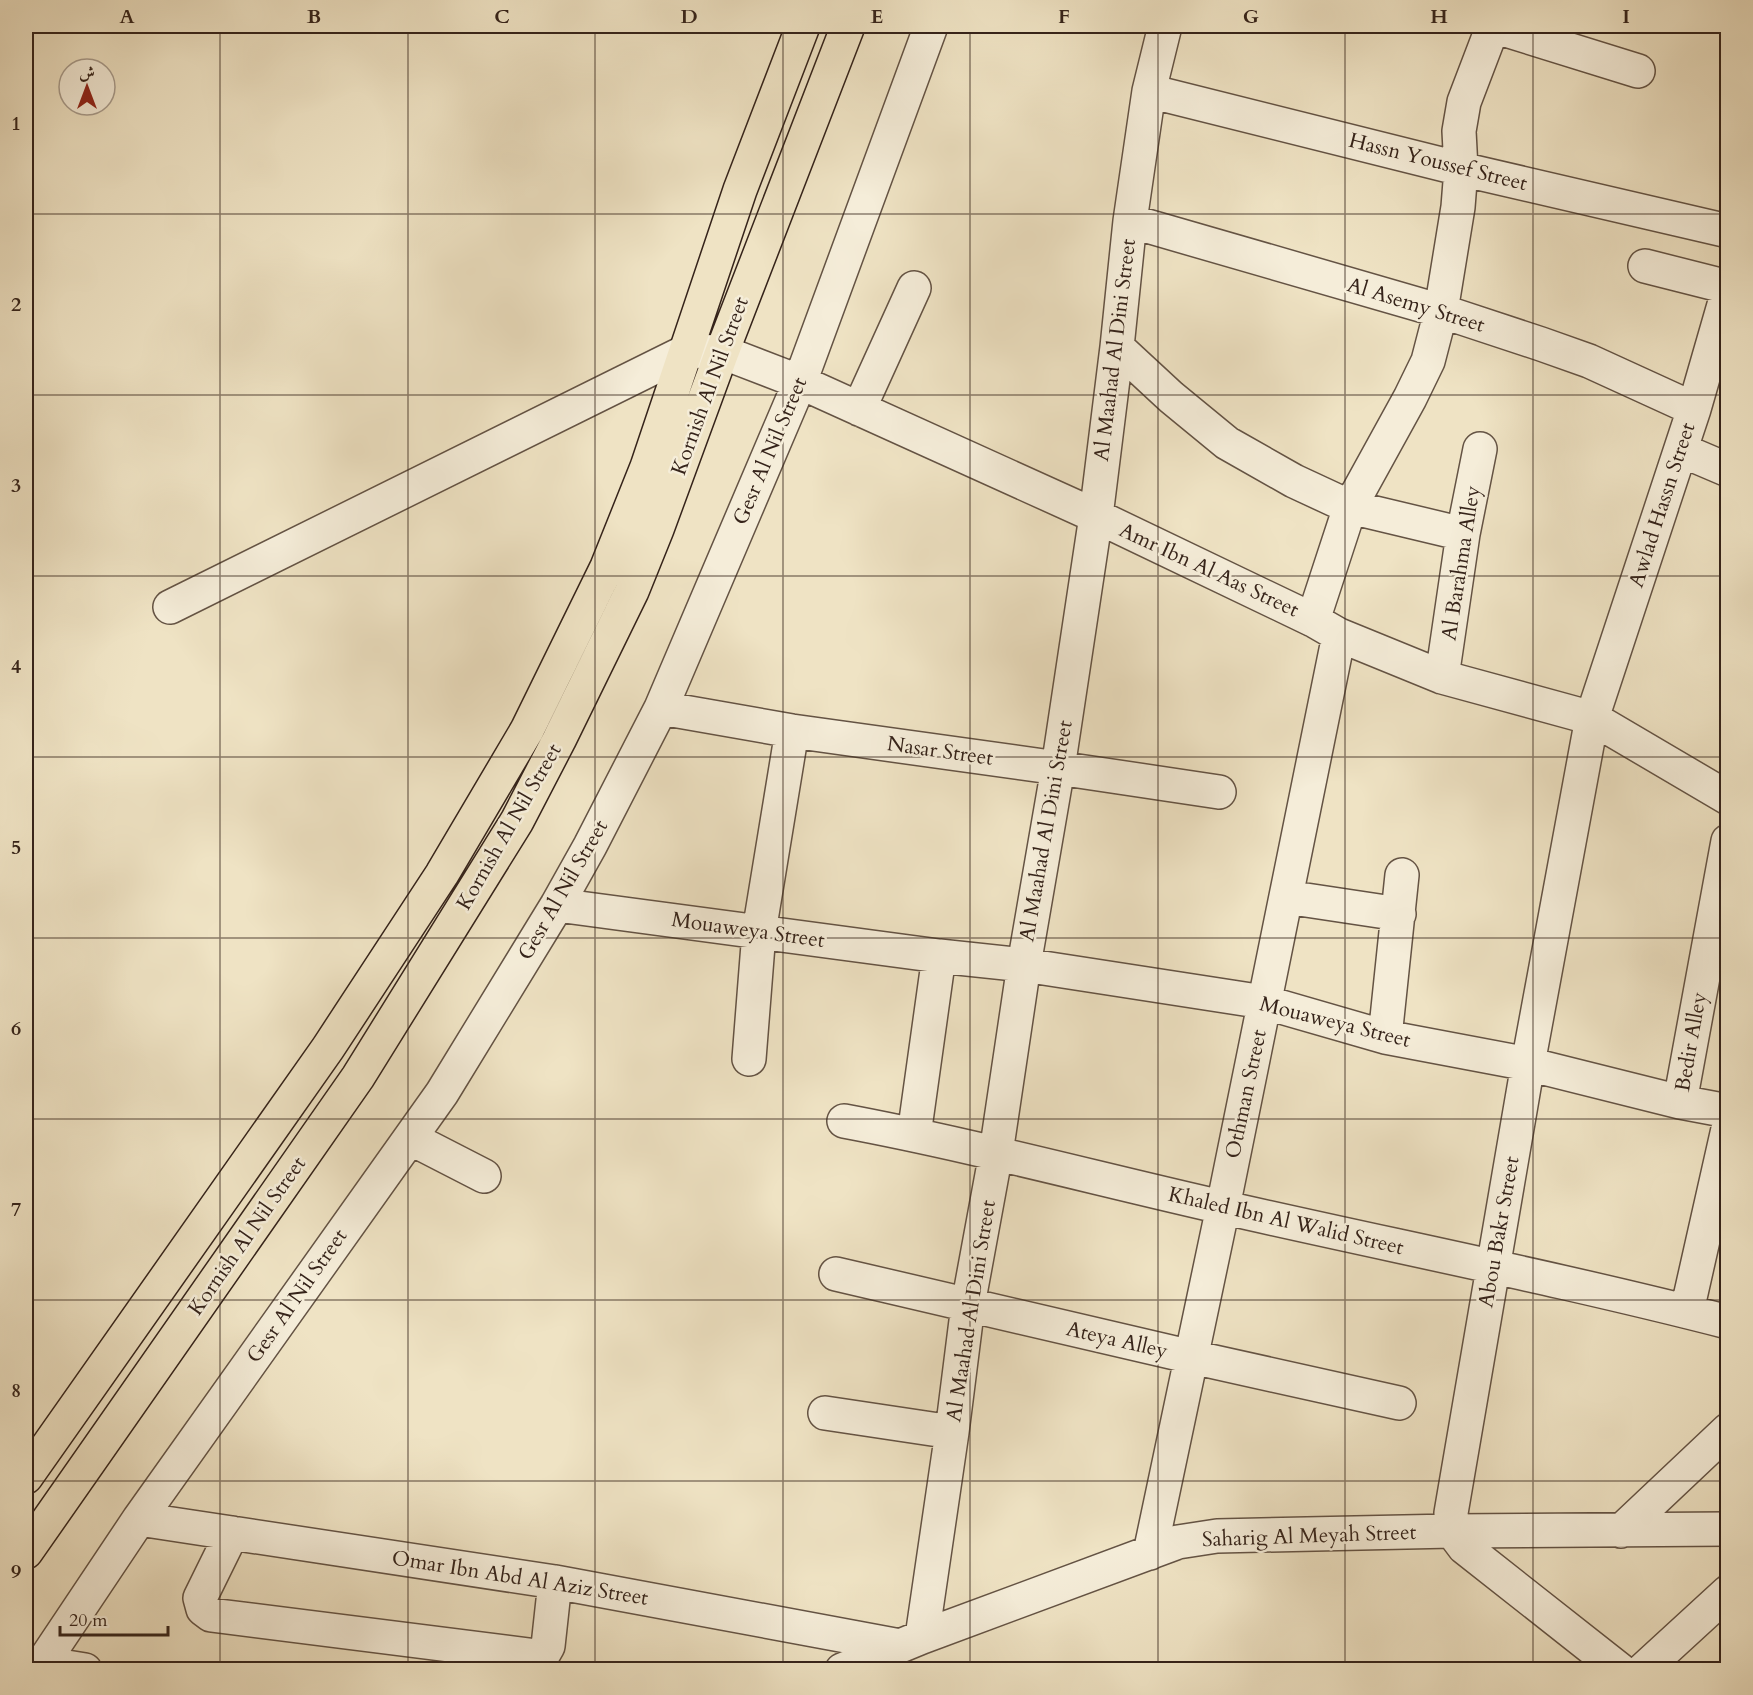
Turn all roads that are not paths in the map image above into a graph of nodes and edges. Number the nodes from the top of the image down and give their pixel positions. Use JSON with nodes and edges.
{"nodes":[{"id":1,"x":803,"y":26,"type":"edge"},
{"id":2,"x":848,"y":26,"type":"edge"},
{"id":3,"x":931,"y":26,"type":"edge"},
{"id":4,"x":1164,"y":26,"type":"edge"},
{"id":5,"x":1493,"y":26,"type":"edge"},
{"id":6,"x":1638,"y":72,"type":"dead end"},
{"id":7,"x":1149,"y":91,"type":"junction"},
{"id":8,"x":1461,"y":169,"type":"junction"},
{"id":9,"x":1130,"y":221,"type":"junction"},
{"id":10,"x":1728,"y":231,"type":"edge"},
{"id":11,"x":1645,"y":266,"type":"dead end"},
{"id":12,"x":914,"y":288,"type":"dead end"},
{"id":13,"x":1728,"y":289,"type":"edge"},
{"id":14,"x":1441,"y":312,"type":"junction"},
{"id":15,"x":1117,"y":347,"type":"junction"},
{"id":16,"x":687,"y":351,"type":"junction"},
{"id":17,"x":722,"y":352,"type":"junction"},
{"id":18,"x":800,"y":382,"type":"junction"},
{"id":19,"x":859,"y":409,"type":"junction"},
{"id":20,"x":1694,"y":409,"type":"junction"},
{"id":21,"x":1480,"y":449,"type":"dead end"},
{"id":22,"x":1681,"y":450,"type":"junction"},
{"id":23,"x":1728,"y":470,"type":"edge"},
{"id":24,"x":1350,"y":507,"type":"junction"},
{"id":25,"x":1096,"y":516,"type":"junction"},
{"id":26,"x":1463,"y":534,"type":"junction"},
{"id":27,"x":170,"y":608,"type":"dead end"},
{"id":28,"x":1326,"y":628,"type":"junction"},
{"id":29,"x":1442,"y":677,"type":"junction"},
{"id":30,"x":661,"y":708,"type":"junction"},
{"id":31,"x":1592,"y":718,"type":"junction"},
{"id":32,"x":792,"y":731,"type":"junction"},
{"id":33,"x":1058,"y":768,"type":"junction"},
{"id":34,"x":1219,"y":792,"type":"dead end"},
{"id":35,"x":1728,"y":798,"type":"edge"},
{"id":36,"x":1728,"y":841,"type":"edge"},
{"id":37,"x":1402,"y":875,"type":"dead end"},
{"id":38,"x":1286,"y":897,"type":"junction"},
{"id":39,"x":556,"y":905,"type":"junction"},
{"id":40,"x":1399,"y":914,"type":"junction"},
{"id":41,"x":759,"y":932,"type":"junction"},
{"id":42,"x":939,"y":956,"type":"junction"},
{"id":43,"x":1023,"y":965,"type":"junction"},
{"id":44,"x":1264,"y":1002,"type":"junction"},
{"id":45,"x":1385,"y":1037,"type":"junction"},
{"id":46,"x":749,"y":1059,"type":"dead end"},
{"id":47,"x":1528,"y":1064,"type":"junction"},
{"id":48,"x":1680,"y":1102,"type":"junction"},
{"id":49,"x":1728,"y":1111,"type":"edge"},
{"id":50,"x":844,"y":1121,"type":"dead end"},
{"id":51,"x":1728,"y":1129,"type":"edge"},
{"id":52,"x":914,"y":1134,"type":"junction"},
{"id":53,"x":410,"y":1138,"type":"junction"},
{"id":54,"x":996,"y":1153,"type":"junction"},
{"id":55,"x":484,"y":1176,"type":"dead end"},
{"id":56,"x":1223,"y":1207,"type":"junction"},
{"id":57,"x":1492,"y":1267,"type":"junction"},
{"id":58,"x":836,"y":1274,"type":"dead end"},
{"id":59,"x":968,"y":1305,"type":"junction"},
{"id":60,"x":1687,"y":1311,"type":"junction"},
{"id":61,"x":1728,"y":1322,"type":"edge"},
{"id":62,"x":1192,"y":1357,"type":"junction"},
{"id":63,"x":1399,"y":1403,"type":"dead end"},
{"id":64,"x":825,"y":1413,"type":"dead end"},
{"id":65,"x":1728,"y":1430,"type":"edge"},
{"id":66,"x":952,"y":1432,"type":"junction"},
{"id":67,"x":26,"y":1478,"type":"edge"},
{"id":68,"x":139,"y":1519,"type":"junction"},
{"id":69,"x":1728,"y":1529,"type":"edge"},
{"id":70,"x":1452,"y":1531,"type":"junction"},
{"id":71,"x":1621,"y":1531,"type":"junction"},
{"id":72,"x":232,"y":1533,"type":"junction"},
{"id":73,"x":26,"y":1552,"type":"edge"},
{"id":74,"x":1150,"y":1553,"type":"junction"},
{"id":75,"x":555,"y":1582,"type":"junction"},
{"id":76,"x":1728,"y":1592,"type":"edge"},
{"id":77,"x":911,"y":1641,"type":"junction"},
{"id":78,"x":40,"y":1666,"type":"edge"},
{"id":79,"x":1640,"y":1669,"type":"edge"},
{"id":80,"x":85,"y":1670,"type":"edge"},
{"id":81,"x":842,"y":1670,"type":"edge"}],
"edges":[{"from":1,"to":16,"type":"main road","name":"Kornish Al Nil Street"},
{"from":2,"to":17,"type":"main road","name":"Kornish Al Nil Street"},
{"from":3,"to":18,"type":"street","name":"Gesr Al Nil Street"},
{"from":4,"to":7,"type":"street","name":"Al Maahad Al Dini Street"},
{"from":5,"to":6,"type":"street"},
{"from":5,"to":8,"type":"street","name":"Othman Street"},
{"from":7,"to":8,"type":"street","name":"Hassn Youssef Street"},
{"from":7,"to":9,"type":"street","name":"Al Maahad Al Dini Street"},
{"from":8,"to":10,"type":"street","name":"Hassn Youssef Street"},
{"from":8,"to":14,"type":"street","name":"Othman Street"},
{"from":9,"to":14,"type":"street","name":"Al Asemy Street"},
{"from":9,"to":15,"type":"street","name":"Al Maahad Al Dini Street"},
{"from":11,"to":13,"type":"street"},
{"from":12,"to":19,"type":"street"},
{"from":13,"to":20,"type":"street","name":"Awlad Hassn Street"},
{"from":14,"to":20,"type":"street","name":"Al Asemy Street"},
{"from":14,"to":24,"type":"street","name":"Othman Street"},
{"from":15,"to":24,"type":"street"},
{"from":15,"to":25,"type":"street","name":"Al Maahad Al Dini Street"},
{"from":16,"to":17,"type":"street","name":"Amr Ibn Al Aas Street"},
{"from":16,"to":27,"type":"street"},
{"from":16,"to":67,"type":"main road","name":"Kornish Al Nil Street"},
{"from":17,"to":18,"type":"street","name":"Amr Ibn Al Aas Street"},
{"from":17,"to":73,"type":"main road","name":"Kornish Al Nil Street"},
{"from":18,"to":19,"type":"street","name":"Amr Ibn Al Aas Street"},
{"from":18,"to":30,"type":"street","name":"Gesr Al Nil Street"},
{"from":19,"to":25,"type":"street","name":"Amr Ibn Al Aas Street"},
{"from":20,"to":22,"type":"street","name":"Awlad Hassn Street"},
{"from":21,"to":26,"type":"street","name":"Al Barahma Alley"},
{"from":22,"to":23,"type":"street"},
{"from":22,"to":31,"type":"street","name":"Awlad Hassn Street"},
{"from":24,"to":26,"type":"street"},
{"from":24,"to":28,"type":"street","name":"Othman Street"},
{"from":25,"to":28,"type":"street","name":"Amr Ibn Al Aas Street"},
{"from":25,"to":33,"type":"street","name":"Al Maahad Al Dini Street"},
{"from":26,"to":29,"type":"street","name":"Al Barahma Alley"},
{"from":28,"to":29,"type":"street","name":"Amr Ibn Al Aas Street"},
{"from":28,"to":38,"type":"street","name":"Othman Street"},
{"from":29,"to":31,"type":"street","name":"Amr Ibn Al Aas Street"},
{"from":30,"to":32,"type":"street","name":"Nasar Street"},
{"from":30,"to":39,"type":"street","name":"Gesr Al Nil Street"},
{"from":31,"to":35,"type":"street","name":"Amr Ibn Al Aas Street"},
{"from":31,"to":47,"type":"street","name":"Abou Bakr Street"},
{"from":32,"to":33,"type":"street","name":"Nasar Street"},
{"from":32,"to":41,"type":"street"},
{"from":33,"to":34,"type":"street","name":"Nasar Street"},
{"from":33,"to":43,"type":"street","name":"Al Maahad Al Dini Street"},
{"from":36,"to":48,"type":"street","name":"Bedir Alley"},
{"from":37,"to":40,"type":"street"},
{"from":38,"to":40,"type":"street"},
{"from":38,"to":44,"type":"street","name":"Othman Street"},
{"from":39,"to":41,"type":"street","name":"Mouaweya Street"},
{"from":39,"to":53,"type":"street","name":"Gesr Al Nil Street"},
{"from":40,"to":45,"type":"street"},
{"from":41,"to":42,"type":"street","name":"Mouaweya Street"},
{"from":41,"to":46,"type":"street"},
{"from":42,"to":43,"type":"street","name":"Mouaweya Street"},
{"from":42,"to":52,"type":"street"},
{"from":43,"to":44,"type":"street","name":"Mouaweya Street"},
{"from":43,"to":54,"type":"street","name":"Al Maahad Al Dini Street"},
{"from":44,"to":45,"type":"street","name":"Mouaweya Street"},
{"from":44,"to":56,"type":"street","name":"Othman Street"},
{"from":45,"to":47,"type":"street","name":"Mouaweya Street"},
{"from":47,"to":48,"type":"street","name":"Mouaweya Street"},
{"from":47,"to":57,"type":"street","name":"Abou Bakr Street"},
{"from":48,"to":49,"type":"street","name":"Mouaweya Street"},
{"from":50,"to":52,"type":"street","name":"Khaled Ibn Al Walid Street"},
{"from":51,"to":60,"type":"street"},
{"from":52,"to":54,"type":"street","name":"Khaled Ibn Al Walid Street"},
{"from":53,"to":55,"type":"street"},
{"from":53,"to":68,"type":"street","name":"Gesr Al Nil Street"},
{"from":54,"to":56,"type":"street","name":"Khaled Ibn Al Walid Street"},
{"from":54,"to":59,"type":"street","name":"Al Maahad Al Dini Street"},
{"from":56,"to":57,"type":"street","name":"Khaled Ibn Al Walid Street"},
{"from":56,"to":62,"type":"street","name":"Othman Street"},
{"from":57,"to":60,"type":"street","name":"Khaled Ibn Al Walid Street"},
{"from":57,"to":70,"type":"street","name":"Abou Bakr Street"},
{"from":58,"to":59,"type":"street","name":"Ateya Alley"},
{"from":59,"to":62,"type":"street","name":"Ateya Alley"},
{"from":59,"to":66,"type":"street","name":"Al Maahad Al Dini Street"},
{"from":60,"to":61,"type":"street","name":"Khaled Ibn Al Walid Street"},
{"from":62,"to":63,"type":"street","name":"Ateya Alley"},
{"from":62,"to":74,"type":"street","name":"Othman Street"},
{"from":64,"to":66,"type":"street"},
{"from":65,"to":71,"type":"street"},
{"from":66,"to":77,"type":"street","name":"Al Maahad Al Dini Street"},
{"from":68,"to":72,"type":"street","name":"Omar Ibn Abd Al Aziz Street"},
{"from":68,"to":78,"type":"street","name":"Gesr Al Nil Street"},
{"from":69,"to":71,"type":"street","name":"Saharig Al Meyah Street"},
{"from":70,"to":71,"type":"street","name":"Saharig Al Meyah Street"},
{"from":70,"to":74,"type":"street","name":"Saharig Al Meyah Street"},
{"from":70,"to":79,"type":"street"},
{"from":72,"to":75,"type":"street","name":"Omar Ibn Abd Al Aziz Street"},
{"from":72,"to":75,"type":"street"},
{"from":74,"to":77,"type":"street","name":"Saharig Al Meyah Street"},
{"from":75,"to":77,"type":"street","name":"Omar Ibn Abd Al Aziz Street"},
{"from":76,"to":79,"type":"street"},
{"from":77,"to":81,"type":"street","name":"Saharig Al Meyah Street"},
{"from":78,"to":80,"type":"street"}]}
